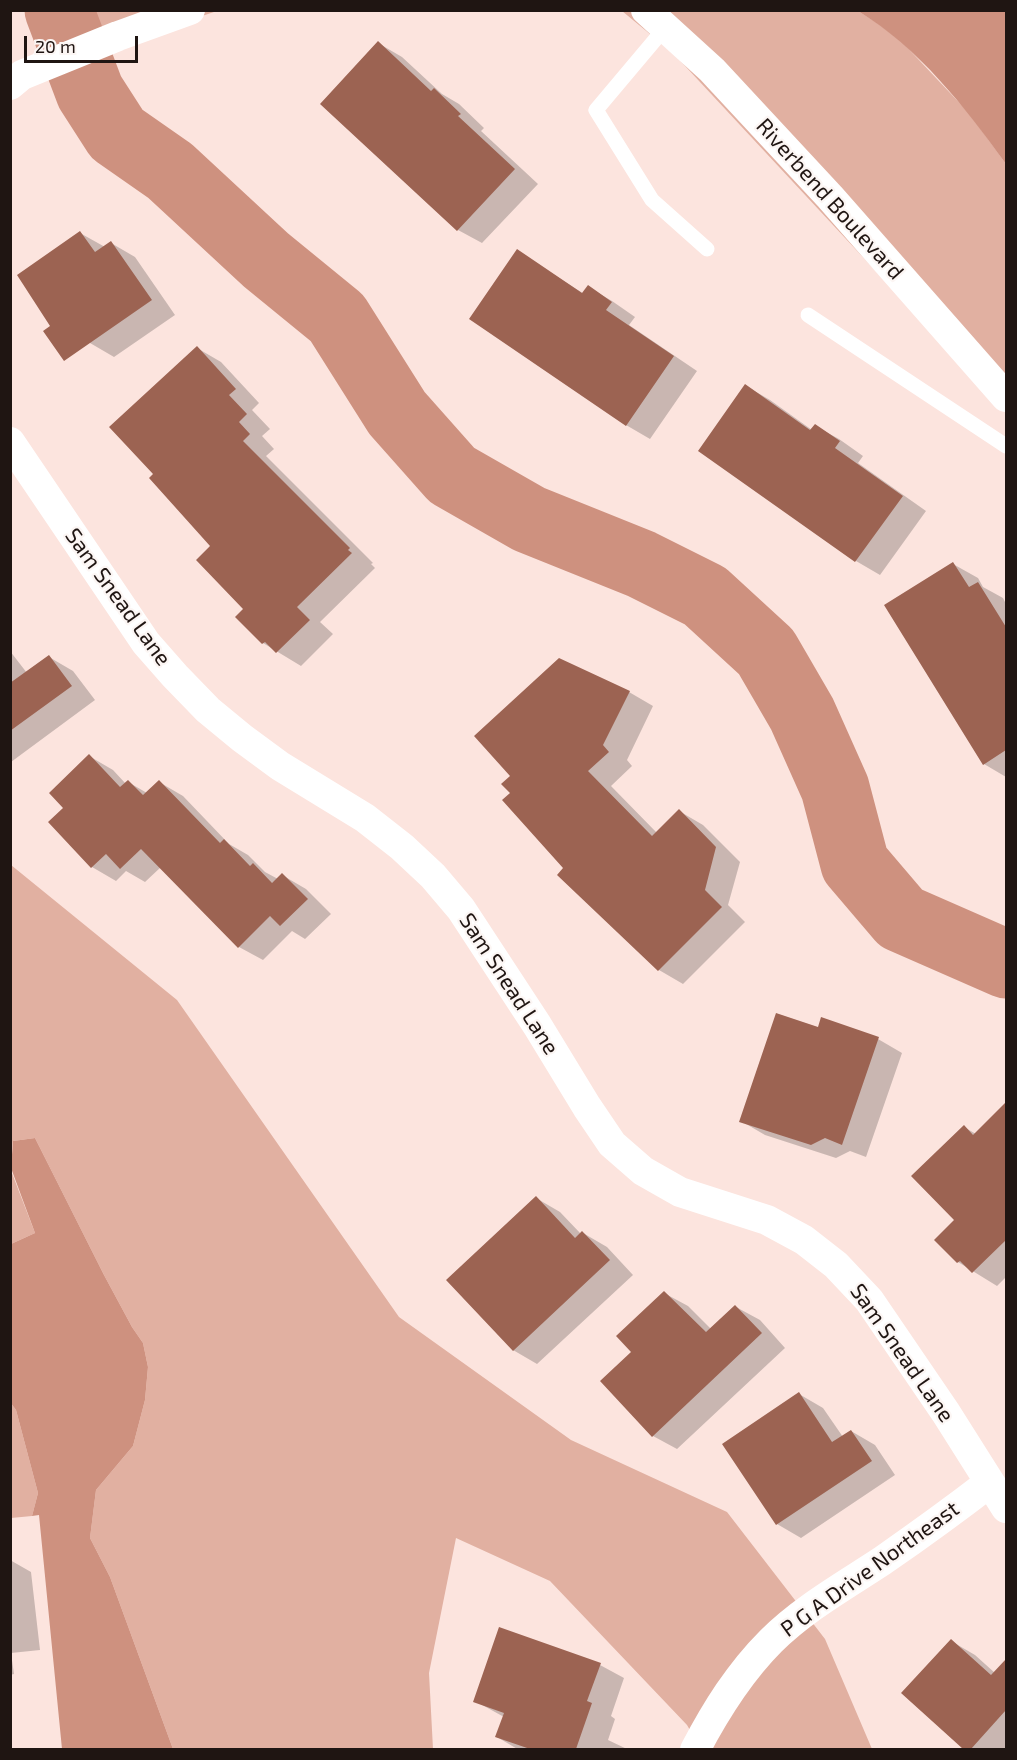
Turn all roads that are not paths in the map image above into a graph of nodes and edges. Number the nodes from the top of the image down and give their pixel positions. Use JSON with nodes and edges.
{"nodes":[{"id":1,"x":190,"y":10,"type":"edge"},
{"id":2,"x":655,"y":19,"type":"edge"},
{"id":3,"x":16,"y":80,"type":"edge"},
{"id":4,"x":707,"y":249,"type":"dead end"},
{"id":5,"x":808,"y":315,"type":"dead end"},
{"id":6,"x":1006,"y":397,"type":"edge"},
{"id":7,"x":10,"y":442,"type":"edge"},
{"id":8,"x":1006,"y":446,"type":"edge"},
{"id":9,"x":989,"y":1483,"type":"junction"},
{"id":10,"x":1006,"y":1508,"type":"edge"},
{"id":11,"x":695,"y":1749,"type":"edge"}],
"edges":[{"from":1,"to":3,"type":"street"},
{"from":2,"to":4,"type":"lane"},
{"from":2,"to":6,"type":"street","name":"Riverbend Boulevard"},
{"from":5,"to":8,"type":"lane"},
{"from":7,"to":9,"type":"street","name":"Sam Snead Lane"},
{"from":9,"to":10,"type":"street","name":"Sam Snead Lane"},
{"from":9,"to":11,"type":"street","name":"P G A Drive Northeast"}]}
